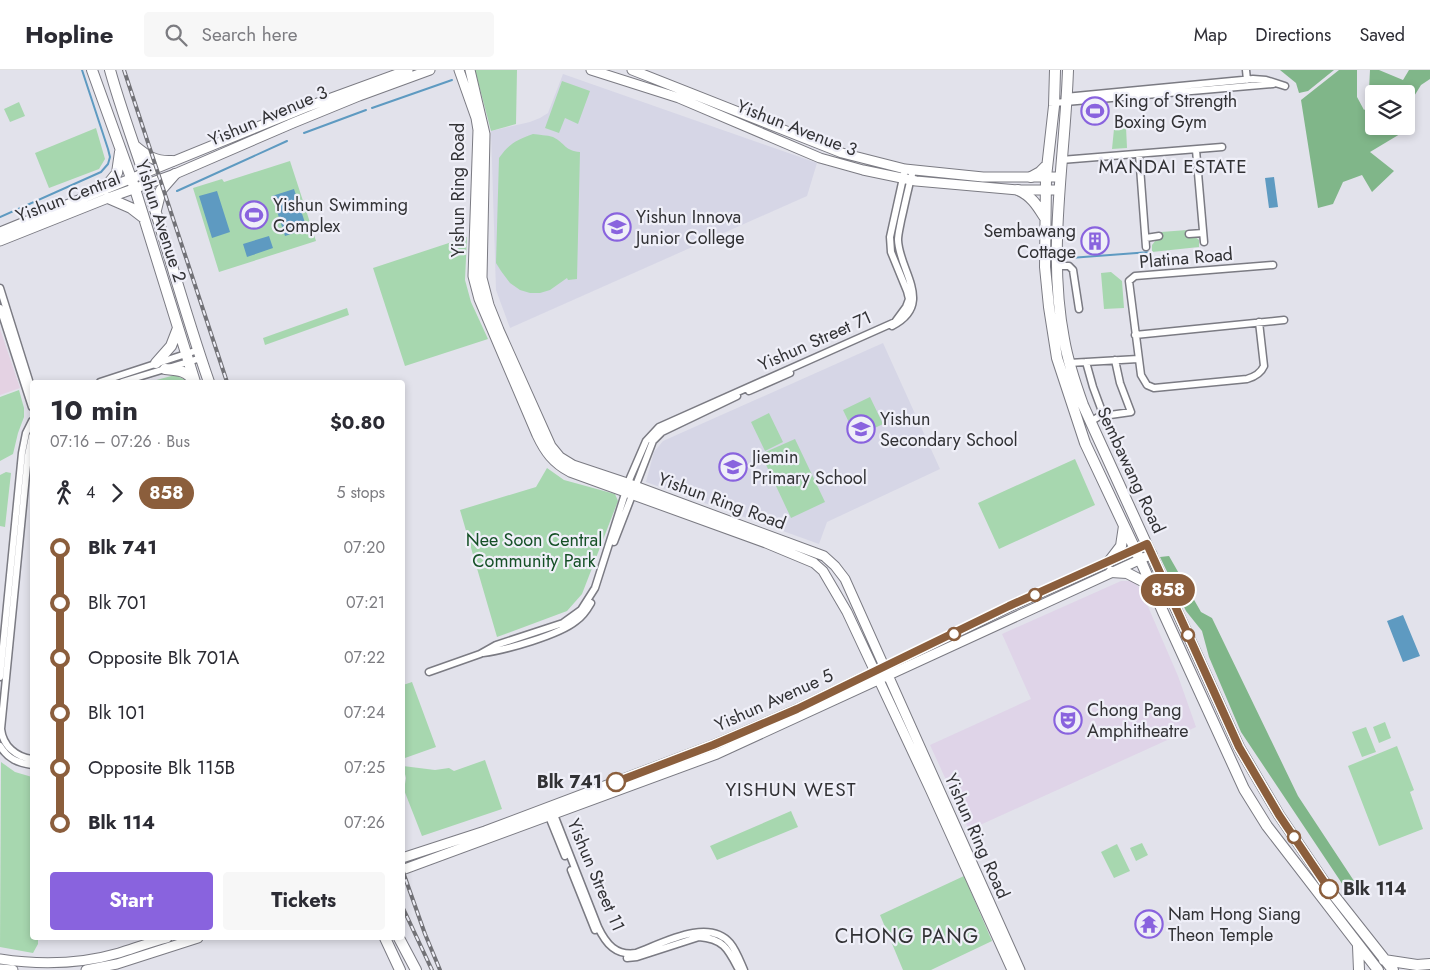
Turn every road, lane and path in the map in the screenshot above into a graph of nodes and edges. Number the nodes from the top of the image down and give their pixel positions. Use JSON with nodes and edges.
{"nodes":[{"id":1,"x":92,"y":70,"type":"edge"},
{"id":2,"x":110,"y":70,"type":"edge"},
{"id":3,"x":408,"y":70,"type":"edge"},
{"id":4,"x":430,"y":70,"type":"edge"},
{"id":5,"x":459,"y":70,"type":"edge"},
{"id":6,"x":470,"y":70,"type":"edge"},
{"id":7,"x":592,"y":70,"type":"edge"},
{"id":8,"x":632,"y":70,"type":"edge"},
{"id":9,"x":1055,"y":70,"type":"edge"},
{"id":10,"x":1068,"y":70,"type":"edge"},
{"id":11,"x":1246,"y":70,"type":"edge"},
{"id":12,"x":1247,"y":80,"type":"junction"},
{"id":13,"x":1084,"y":98,"type":"junction"},
{"id":14,"x":1054,"y":100,"type":"junction"},
{"id":15,"x":1067,"y":100,"type":"junction"},
{"id":16,"x":134,"y":146,"type":"junction"},
{"id":17,"x":1222,"y":147,"type":"dead end"},
{"id":18,"x":120,"y":148,"type":"junction"},
{"id":19,"x":1196,"y":150,"type":"junction"},
{"id":20,"x":1139,"y":154,"type":"junction"},
{"id":21,"x":1061,"y":160,"type":"junction"},
{"id":22,"x":172,"y":161,"type":"junction"},
{"id":23,"x":1047,"y":164,"type":"junction"},
{"id":24,"x":144,"y":173,"type":"junction"},
{"id":25,"x":175,"y":174,"type":"junction"},
{"id":26,"x":908,"y":175,"type":"junction"},
{"id":27,"x":1031,"y":177,"type":"junction"},
{"id":28,"x":1046,"y":177,"type":"junction"},
{"id":29,"x":1060,"y":177,"type":"junction"},
{"id":30,"x":131,"y":179,"type":"junction"},
{"id":31,"x":148,"y":185,"type":"junction"},
{"id":32,"x":135,"y":189,"type":"junction"},
{"id":33,"x":1018,"y":190,"type":"junction"},
{"id":34,"x":1046,"y":190,"type":"junction"},
{"id":35,"x":1058,"y":190,"type":"junction"},
{"id":36,"x":106,"y":194,"type":"junction"},
{"id":37,"x":156,"y":211,"type":"junction"},
{"id":38,"x":1046,"y":218,"type":"junction"},
{"id":39,"x":145,"y":219,"type":"junction"},
{"id":40,"x":0,"y":232,"type":"edge"},
{"id":41,"x":1203,"y":233,"type":"junction"},
{"id":42,"x":1189,"y":234,"type":"dead end"},
{"id":43,"x":1159,"y":236,"type":"dead end"},
{"id":44,"x":1146,"y":238,"type":"junction"},
{"id":45,"x":0,"y":241,"type":"edge"},
{"id":46,"x":1204,"y":242,"type":"dead end"},
{"id":47,"x":1146,"y":247,"type":"dead end"},
{"id":48,"x":900,"y":249,"type":"junction"},
{"id":49,"x":891,"y":252,"type":"junction"},
{"id":50,"x":1273,"y":265,"type":"dead end"},
{"id":51,"x":1057,"y":266,"type":"junction"},
{"id":52,"x":0,"y":288,"type":"edge"},
{"id":53,"x":0,"y":308,"type":"edge"},
{"id":54,"x":1079,"y":308,"type":"dead end"},
{"id":55,"x":1284,"y":320,"type":"dead end"},
{"id":56,"x":1259,"y":322,"type":"junction"},
{"id":57,"x":178,"y":328,"type":"junction"},
{"id":58,"x":1135,"y":335,"type":"junction"},
{"id":59,"x":199,"y":354,"type":"junction"},
{"id":60,"x":187,"y":358,"type":"junction"},
{"id":61,"x":1138,"y":359,"type":"junction"},
{"id":62,"x":1115,"y":360,"type":"junction"},
{"id":63,"x":1086,"y":362,"type":"junction"},
{"id":64,"x":1069,"y":363,"type":"junction"},
{"id":65,"x":160,"y":366,"type":"junction"},
{"id":66,"x":30,"y":380,"type":"edge"},
{"id":67,"x":108,"y":380,"type":"edge"},
{"id":68,"x":127,"y":380,"type":"edge"},
{"id":69,"x":193,"y":380,"type":"edge"},
{"id":70,"x":194,"y":380,"type":"edge"},
{"id":71,"x":208,"y":380,"type":"edge"},
{"id":72,"x":30,"y":400,"type":"edge"},
{"id":73,"x":1103,"y":416,"type":"junction"},
{"id":74,"x":1090,"y":422,"type":"junction"},
{"id":75,"x":30,"y":425,"type":"edge"},
{"id":76,"x":30,"y":445,"type":"edge"},
{"id":77,"x":630,"y":489,"type":"junction"},
{"id":78,"x":1124,"y":526,"type":"junction"},
{"id":79,"x":1149,"y":549,"type":"junction"},
{"id":80,"x":1138,"y":555,"type":"junction"},
{"id":81,"x":1110,"y":568,"type":"junction"},
{"id":82,"x":1152,"y":586,"type":"junction"},
{"id":83,"x":886,"y":671,"type":"junction"},
{"id":84,"x":429,"y":672,"type":"dead end"},
{"id":85,"x":876,"y":675,"type":"junction"},
{"id":86,"x":0,"y":677,"type":"edge"},
{"id":87,"x":3,"y":693,"type":"edge"},
{"id":88,"x":0,"y":746,"type":"edge"},
{"id":89,"x":30,"y":758,"type":"edge"},
{"id":90,"x":30,"y":764,"type":"edge"},
{"id":91,"x":550,"y":812,"type":"junction"},
{"id":92,"x":405,"y":857,"type":"edge"},
{"id":93,"x":405,"y":869,"type":"edge"},
{"id":94,"x":160,"y":940,"type":"edge"},
{"id":95,"x":192,"y":940,"type":"edge"},
{"id":96,"x":386,"y":940,"type":"edge"},
{"id":97,"x":401,"y":940,"type":"edge"},
{"id":98,"x":1358,"y":946,"type":"junction"},
{"id":99,"x":0,"y":960,"type":"edge"},
{"id":100,"x":1384,"y":960,"type":"junction"},
{"id":101,"x":1430,"y":965,"type":"edge"},
{"id":102,"x":46,"y":966,"type":"edge"},
{"id":103,"x":58,"y":966,"type":"edge"},
{"id":104,"x":414,"y":968,"type":"edge"},
{"id":105,"x":0,"y":969,"type":"edge"},
{"id":106,"x":13,"y":970,"type":"edge"},
{"id":107,"x":86,"y":970,"type":"edge"},
{"id":108,"x":400,"y":970,"type":"edge"},
{"id":109,"x":740,"y":970,"type":"edge"},
{"id":110,"x":744,"y":970,"type":"edge"},
{"id":111,"x":1012,"y":970,"type":"edge"},
{"id":112,"x":1020,"y":970,"type":"edge"},
{"id":113,"x":1358,"y":970,"type":"edge"},
{"id":114,"x":1378,"y":970,"type":"edge"},
{"id":115,"x":1393,"y":970,"type":"edge"},
{"id":116,"x":1426,"y":970,"type":"edge"}],
"edges":[{"from":1,"to":18,"type":"main road","name":"Yishun Avenue 2"},
{"from":2,"to":16,"type":"main road","name":"Yishun Avenue 2"},
{"from":3,"to":22,"type":"main road","name":"Yishun Avenue 3"},
{"from":4,"to":25,"type":"main road","name":"Yishun Avenue 3"},
{"from":5,"to":77,"type":"main road","name":"Yishun Ring Road"},
{"from":6,"to":77,"type":"main road","name":"Yishun Ring Road"},
{"from":7,"to":26,"type":"main road","name":"Yishun Avenue 3"},
{"from":8,"to":26,"type":"main road","name":"Yishun Avenue 3"},
{"from":9,"to":14,"type":"main road","name":"Sembawang Road"},
{"from":10,"to":15,"type":"main road","name":"Sembawang Road"},
{"from":11,"to":12,"type":"street"},
{"from":12,"to":13,"type":"street"},
{"from":12,"to":13,"type":"street"},
{"from":13,"to":15,"type":"street"},
{"from":14,"to":15,"type":"street"},
{"from":14,"to":23,"type":"main road","name":"Sembawang Road"},
{"from":15,"to":21,"type":"main road","name":"Sembawang Road"},
{"from":16,"to":22,"type":"main road"},
{"from":16,"to":24,"type":"main road","name":"Yishun Avenue 2"},
{"from":17,"to":19,"type":"street"},
{"from":18,"to":30,"type":"main road","name":"Yishun Avenue 2"},
{"from":18,"to":36,"type":"main road"},
{"from":19,"to":20,"type":"street"},
{"from":19,"to":41,"type":"street"},
{"from":20,"to":21,"type":"street"},
{"from":20,"to":44,"type":"street"},
{"from":21,"to":29,"type":"main road","name":"Sembawang Road"},
{"from":22,"to":24,"type":"main road","name":"Yishun Avenue 3"},
{"from":23,"to":27,"type":"main road"},
{"from":23,"to":28,"type":"main road","name":"Sembawang Road"},
{"from":24,"to":30,"type":"main road","name":"Yishun Central"},
{"from":24,"to":31,"type":"main road","name":"Yishun Avenue 2"},
{"from":25,"to":31,"type":"main road","name":"Yishun Avenue 3"},
{"from":25,"to":37,"type":"main road"},
{"from":26,"to":27,"type":"main road","name":"Yishun Avenue 3"},
{"from":26,"to":33,"type":"main road","name":"Yishun Avenue 3"},
{"from":26,"to":48,"type":"street","name":"Yishun Street 71"},
{"from":26,"to":49,"type":"street","name":"Yishun Street 71"},
{"from":27,"to":28,"type":"main road","name":"Yishun Avenue 3"},
{"from":28,"to":29,"type":"main road","name":"Yishun Avenue 3"},
{"from":28,"to":34,"type":"main road","name":"Sembawang Road"},
{"from":29,"to":35,"type":"main road","name":"Sembawang Road"},
{"from":30,"to":32,"type":"main road","name":"Yishun Avenue 2"},
{"from":30,"to":36,"type":"main road","name":"Yishun Central"},
{"from":31,"to":32,"type":"main road","name":"Yishun Central"},
{"from":31,"to":37,"type":"main road","name":"Yishun Avenue 2"},
{"from":32,"to":36,"type":"main road","name":"Yishun Central"},
{"from":32,"to":39,"type":"main road","name":"Yishun Avenue 2"},
{"from":33,"to":34,"type":"main road","name":"Yishun Avenue 3"},
{"from":33,"to":38,"type":"main road"},
{"from":34,"to":35,"type":"main road","name":"Yishun Avenue 3"},
{"from":34,"to":38,"type":"main road","name":"Sembawang Road"},
{"from":35,"to":51,"type":"main road","name":"Sembawang Road"},
{"from":36,"to":39,"type":"main road"},
{"from":36,"to":40,"type":"main road","name":"Yishun Central"},
{"from":36,"to":45,"type":"main road","name":"Yishun Central"},
{"from":37,"to":59,"type":"main road","name":"Yishun Avenue 2"},
{"from":38,"to":78,"type":"main road","name":"Sembawang Road"},
{"from":39,"to":57,"type":"main road","name":"Yishun Avenue 2"},
{"from":41,"to":42,"type":"street"},
{"from":41,"to":46,"type":"street"},
{"from":43,"to":44,"type":"street"},
{"from":44,"to":47,"type":"street"},
{"from":48,"to":49,"type":"street"},
{"from":48,"to":77,"type":"street","name":"Yishun Street 71"},
{"from":49,"to":77,"type":"street","name":"Yishun Street 71"},
{"from":50,"to":58,"type":"street","name":"Platina Road"},
{"from":51,"to":54,"type":"street"},
{"from":51,"to":64,"type":"main road","name":"Sembawang Road"},
{"from":52,"to":66,"type":"street"},
{"from":53,"to":72,"type":"street"},
{"from":55,"to":56,"type":"street"},
{"from":56,"to":58,"type":"street"},
{"from":56,"to":61,"type":"street"},
{"from":57,"to":60,"type":"main road","name":"Yishun Avenue 2"},
{"from":57,"to":65,"type":"main road"},
{"from":58,"to":61,"type":"street"},
{"from":59,"to":60,"type":"street"},
{"from":59,"to":71,"type":"main road","name":"Yishun Avenue 2"},
{"from":60,"to":65,"type":"street"},
{"from":60,"to":65,"type":"street"},
{"from":60,"to":70,"type":"main road","name":"Yishun Avenue 2"},
{"from":61,"to":62,"type":"street"},
{"from":62,"to":63,"type":"street"},
{"from":62,"to":73,"type":"street"},
{"from":63,"to":64,"type":"street"},
{"from":63,"to":73,"type":"street"},
{"from":64,"to":74,"type":"main road","name":"Sembawang Road"},
{"from":65,"to":67,"type":"street"},
{"from":65,"to":68,"type":"street"},
{"from":65,"to":69,"type":"main road"},
{"from":73,"to":74,"type":"street"},
{"from":74,"to":79,"type":"main road","name":"Sembawang Road"},
{"from":75,"to":86,"type":"street"},
{"from":76,"to":87,"type":"street"},
{"from":77,"to":83,"type":"main road","name":"Yishun Ring Road"},
{"from":77,"to":84,"type":"street"},
{"from":77,"to":85,"type":"main road","name":"Yishun Ring Road"},
{"from":78,"to":80,"type":"main road","name":"Sembawang Road"},
{"from":78,"to":81,"type":"main road"},
{"from":79,"to":80,"type":"main road","name":"Yishun Avenue 5"},
{"from":79,"to":100,"type":"main road","name":"Sembawang Road"},
{"from":80,"to":81,"type":"main road","name":"Yishun Avenue 5"},
{"from":80,"to":82,"type":"main road","name":"Sembawang Road"},
{"from":81,"to":82,"type":"main road"},
{"from":81,"to":83,"type":"main road","name":"Yishun Avenue 5"},
{"from":82,"to":98,"type":"main road","name":"Sembawang Road"},
{"from":83,"to":85,"type":"main road","name":"Yishun Avenue 5"},
{"from":83,"to":112,"type":"main road","name":"Yishun Ring Road"},
{"from":85,"to":91,"type":"main road","name":"Yishun Avenue 5"},
{"from":85,"to":111,"type":"main road","name":"Yishun Ring Road"},
{"from":87,"to":89,"type":"street"},
{"from":88,"to":90,"type":"street"},
{"from":91,"to":92,"type":"main road","name":"Yishun Avenue 5"},
{"from":91,"to":93,"type":"main road","name":"Yishun Avenue 5"},
{"from":91,"to":109,"type":"street","name":"Yishun Street 11"},
{"from":91,"to":110,"type":"street","name":"Yishun Street 11"},
{"from":94,"to":103,"type":"main road"},
{"from":95,"to":107,"type":"main road"},
{"from":96,"to":108,"type":"main road"},
{"from":97,"to":104,"type":"main road"},
{"from":98,"to":113,"type":"main road"},
{"from":98,"to":114,"type":"main road","name":"Sembawang Road"},
{"from":99,"to":102,"type":"main road"},
{"from":100,"to":101,"type":"main road"},
{"from":100,"to":115,"type":"main road","name":"Sembawang Road"},
{"from":101,"to":116,"type":"main road"},
{"from":102,"to":103,"type":"main road"},
{"from":105,"to":106,"type":"main road"}]}
